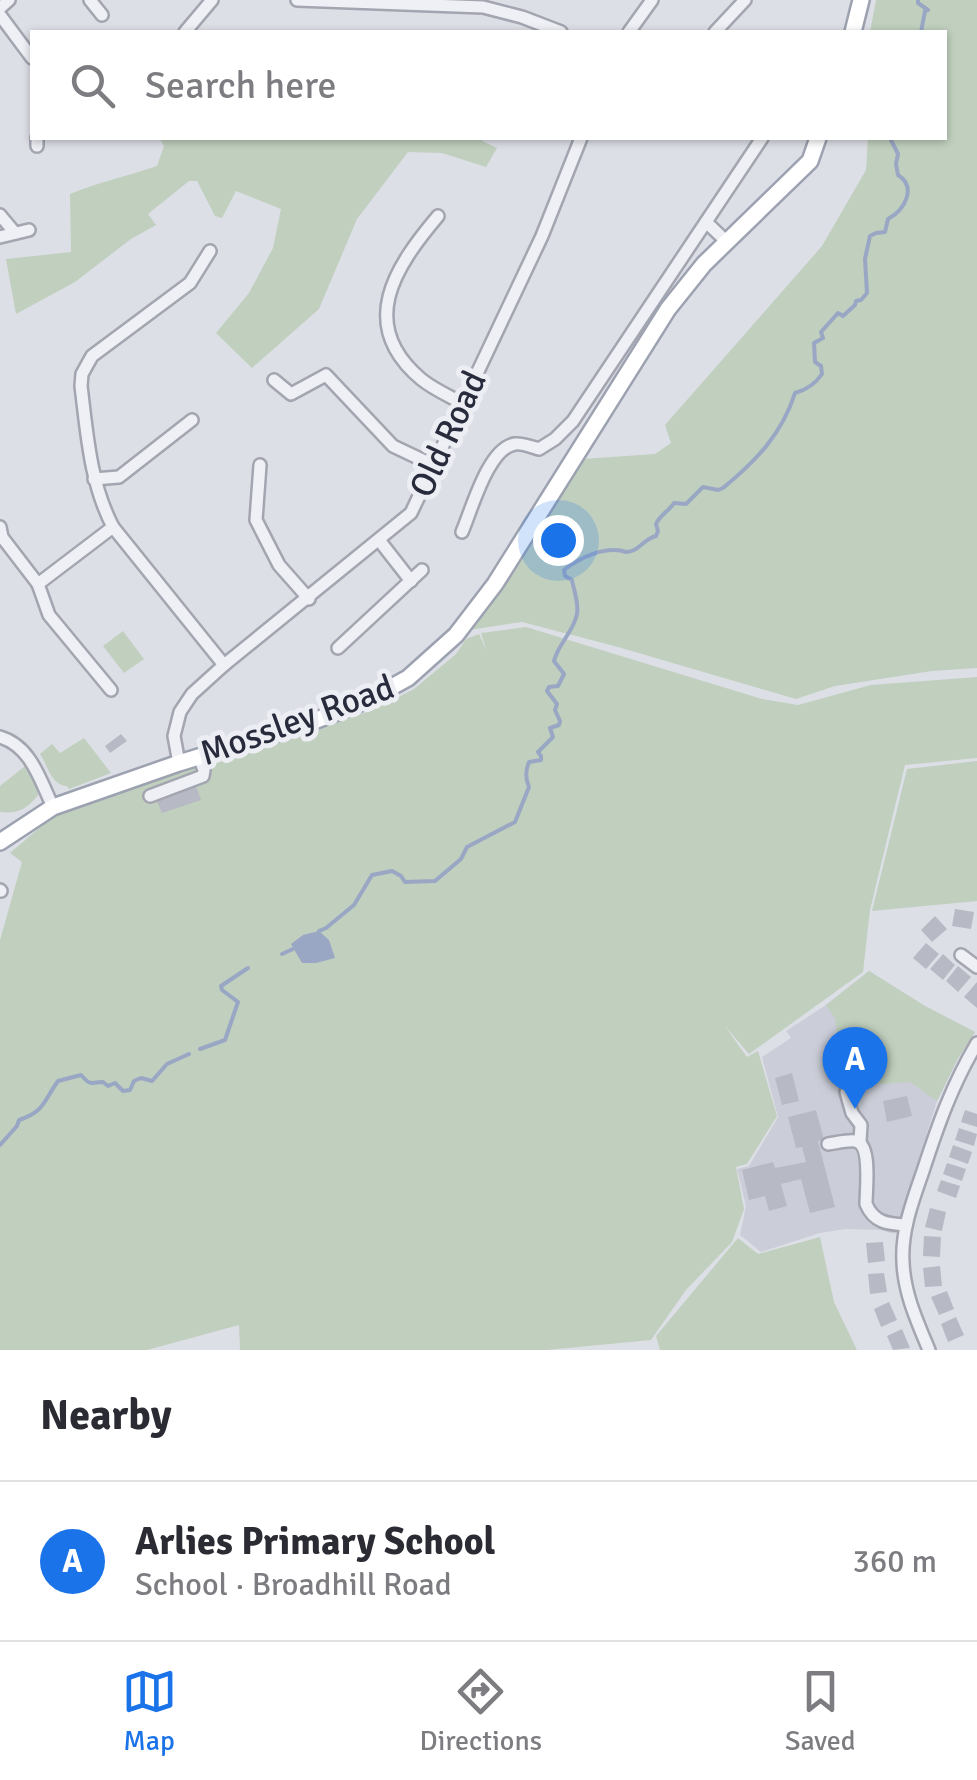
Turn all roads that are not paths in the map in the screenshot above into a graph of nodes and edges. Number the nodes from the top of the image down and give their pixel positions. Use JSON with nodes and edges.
{"nodes":[{"id":1,"x":9,"y":0,"type":"edge"},
{"id":2,"x":90,"y":0,"type":"edge"},
{"id":3,"x":212,"y":0,"type":"edge"},
{"id":4,"x":297,"y":0,"type":"edge"},
{"id":5,"x":652,"y":0,"type":"edge"},
{"id":6,"x":746,"y":0,"type":"edge"},
{"id":7,"x":861,"y":0,"type":"edge"},
{"id":8,"x":386,"y":2,"type":"edge"},
{"id":9,"x":484,"y":4,"type":"edge"},
{"id":10,"x":0,"y":11,"type":"edge"},
{"id":11,"x":102,"y":14,"type":"dead end"},
{"id":12,"x":188,"y":30,"type":"edge"},
{"id":13,"x":555,"y":30,"type":"edge"},
{"id":14,"x":630,"y":30,"type":"edge"},
{"id":15,"x":717,"y":30,"type":"edge"},
{"id":16,"x":853,"y":30,"type":"edge"},
{"id":17,"x":30,"y":55,"type":"edge"},
{"id":18,"x":580,"y":140,"type":"edge"},
{"id":19,"x":761,"y":140,"type":"edge"},
{"id":20,"x":817,"y":140,"type":"edge"},
{"id":21,"x":0,"y":215,"type":"edge"},
{"id":22,"x":438,"y":216,"type":"dead end"},
{"id":23,"x":706,"y":222,"type":"junction"},
{"id":24,"x":29,"y":230,"type":"dead end"},
{"id":25,"x":15,"y":233,"type":"junction"},
{"id":26,"x":0,"y":237,"type":"edge"},
{"id":27,"x":727,"y":242,"type":"junction"},
{"id":28,"x":210,"y":251,"type":"dead end"},
{"id":29,"x":602,"y":376,"type":"junction"},
{"id":30,"x":274,"y":380,"type":"dead end"},
{"id":31,"x":619,"y":388,"type":"junction"},
{"id":32,"x":462,"y":403,"type":"junction"},
{"id":33,"x":192,"y":420,"type":"dead end"},
{"id":34,"x":260,"y":464,"type":"dead end"},
{"id":35,"x":434,"y":465,"type":"junction"},
{"id":36,"x":94,"y":479,"type":"junction"},
{"id":37,"x":0,"y":526,"type":"edge"},
{"id":38,"x":113,"y":527,"type":"junction"},
{"id":39,"x":462,"y":532,"type":"dead end"},
{"id":40,"x":379,"y":540,"type":"junction"},
{"id":41,"x":422,"y":570,"type":"dead end"},
{"id":42,"x":411,"y":581,"type":"junction"},
{"id":43,"x":38,"y":584,"type":"junction"},
{"id":44,"x":309,"y":598,"type":"junction"},
{"id":45,"x":338,"y":648,"type":"dead end"},
{"id":46,"x":224,"y":665,"type":"junction"},
{"id":47,"x":111,"y":690,"type":"dead end"},
{"id":48,"x":0,"y":737,"type":"edge"},
{"id":49,"x":199,"y":757,"type":"junction"},
{"id":50,"x":179,"y":763,"type":"junction"},
{"id":51,"x":150,"y":796,"type":"dead end"},
{"id":52,"x":53,"y":807,"type":"junction"},
{"id":53,"x":0,"y":842,"type":"edge"},
{"id":54,"x":960,"y":956,"type":"dead end"},
{"id":55,"x":977,"y":967,"type":"edge"},
{"id":56,"x":977,"y":1044,"type":"edge"},
{"id":57,"x":846,"y":1092,"type":"dead end"},
{"id":58,"x":860,"y":1142,"type":"junction"},
{"id":59,"x":828,"y":1144,"type":"dead end"},
{"id":60,"x":906,"y":1225,"type":"junction"},
{"id":61,"x":930,"y":1350,"type":"edge"}],
"edges":[{"from":1,"to":10,"type":"street"},
{"from":2,"to":11,"type":"street"},
{"from":3,"to":12,"type":"street"},
{"from":4,"to":8,"type":"street"},
{"from":5,"to":14,"type":"street"},
{"from":6,"to":15,"type":"street"},
{"from":7,"to":16,"type":"main road"},
{"from":8,"to":9,"type":"street"},
{"from":9,"to":13,"type":"street"},
{"from":10,"to":17,"type":"street"},
{"from":18,"to":32,"type":"street","name":"Old Road"},
{"from":19,"to":23,"type":"street"},
{"from":20,"to":27,"type":"main road","name":"Mossley Road"},
{"from":21,"to":25,"type":"street"},
{"from":22,"to":32,"type":"street"},
{"from":23,"to":27,"type":"street"},
{"from":23,"to":29,"type":"street"},
{"from":24,"to":25,"type":"street"},
{"from":25,"to":26,"type":"street"},
{"from":27,"to":31,"type":"main road","name":"Mossley Road"},
{"from":28,"to":36,"type":"street"},
{"from":29,"to":31,"type":"street"},
{"from":29,"to":39,"type":"street"},
{"from":30,"to":35,"type":"street"},
{"from":31,"to":49,"type":"main road","name":"Mossley Road"},
{"from":32,"to":35,"type":"street","name":"Old Road"},
{"from":33,"to":36,"type":"street"},
{"from":34,"to":44,"type":"street"},
{"from":35,"to":40,"type":"street","name":"Old Road"},
{"from":36,"to":38,"type":"street"},
{"from":37,"to":43,"type":"street"},
{"from":38,"to":43,"type":"street"},
{"from":38,"to":46,"type":"street"},
{"from":40,"to":42,"type":"street"},
{"from":40,"to":44,"type":"street","name":"Old Road"},
{"from":41,"to":42,"type":"street"},
{"from":42,"to":45,"type":"street"},
{"from":43,"to":47,"type":"street"},
{"from":44,"to":46,"type":"street","name":"Old Road"},
{"from":46,"to":50,"type":"street","name":"Old Road"},
{"from":48,"to":52,"type":"street"},
{"from":49,"to":50,"type":"main road","name":"Mossley Road"},
{"from":49,"to":51,"type":"street"},
{"from":50,"to":52,"type":"main road","name":"Mossley Road"},
{"from":52,"to":53,"type":"main road","name":"Mossley Road"},
{"from":54,"to":55,"type":"street"},
{"from":56,"to":60,"type":"street"},
{"from":57,"to":58,"type":"street"},
{"from":58,"to":59,"type":"street"},
{"from":58,"to":60,"type":"street"},
{"from":60,"to":61,"type":"street"}]}
